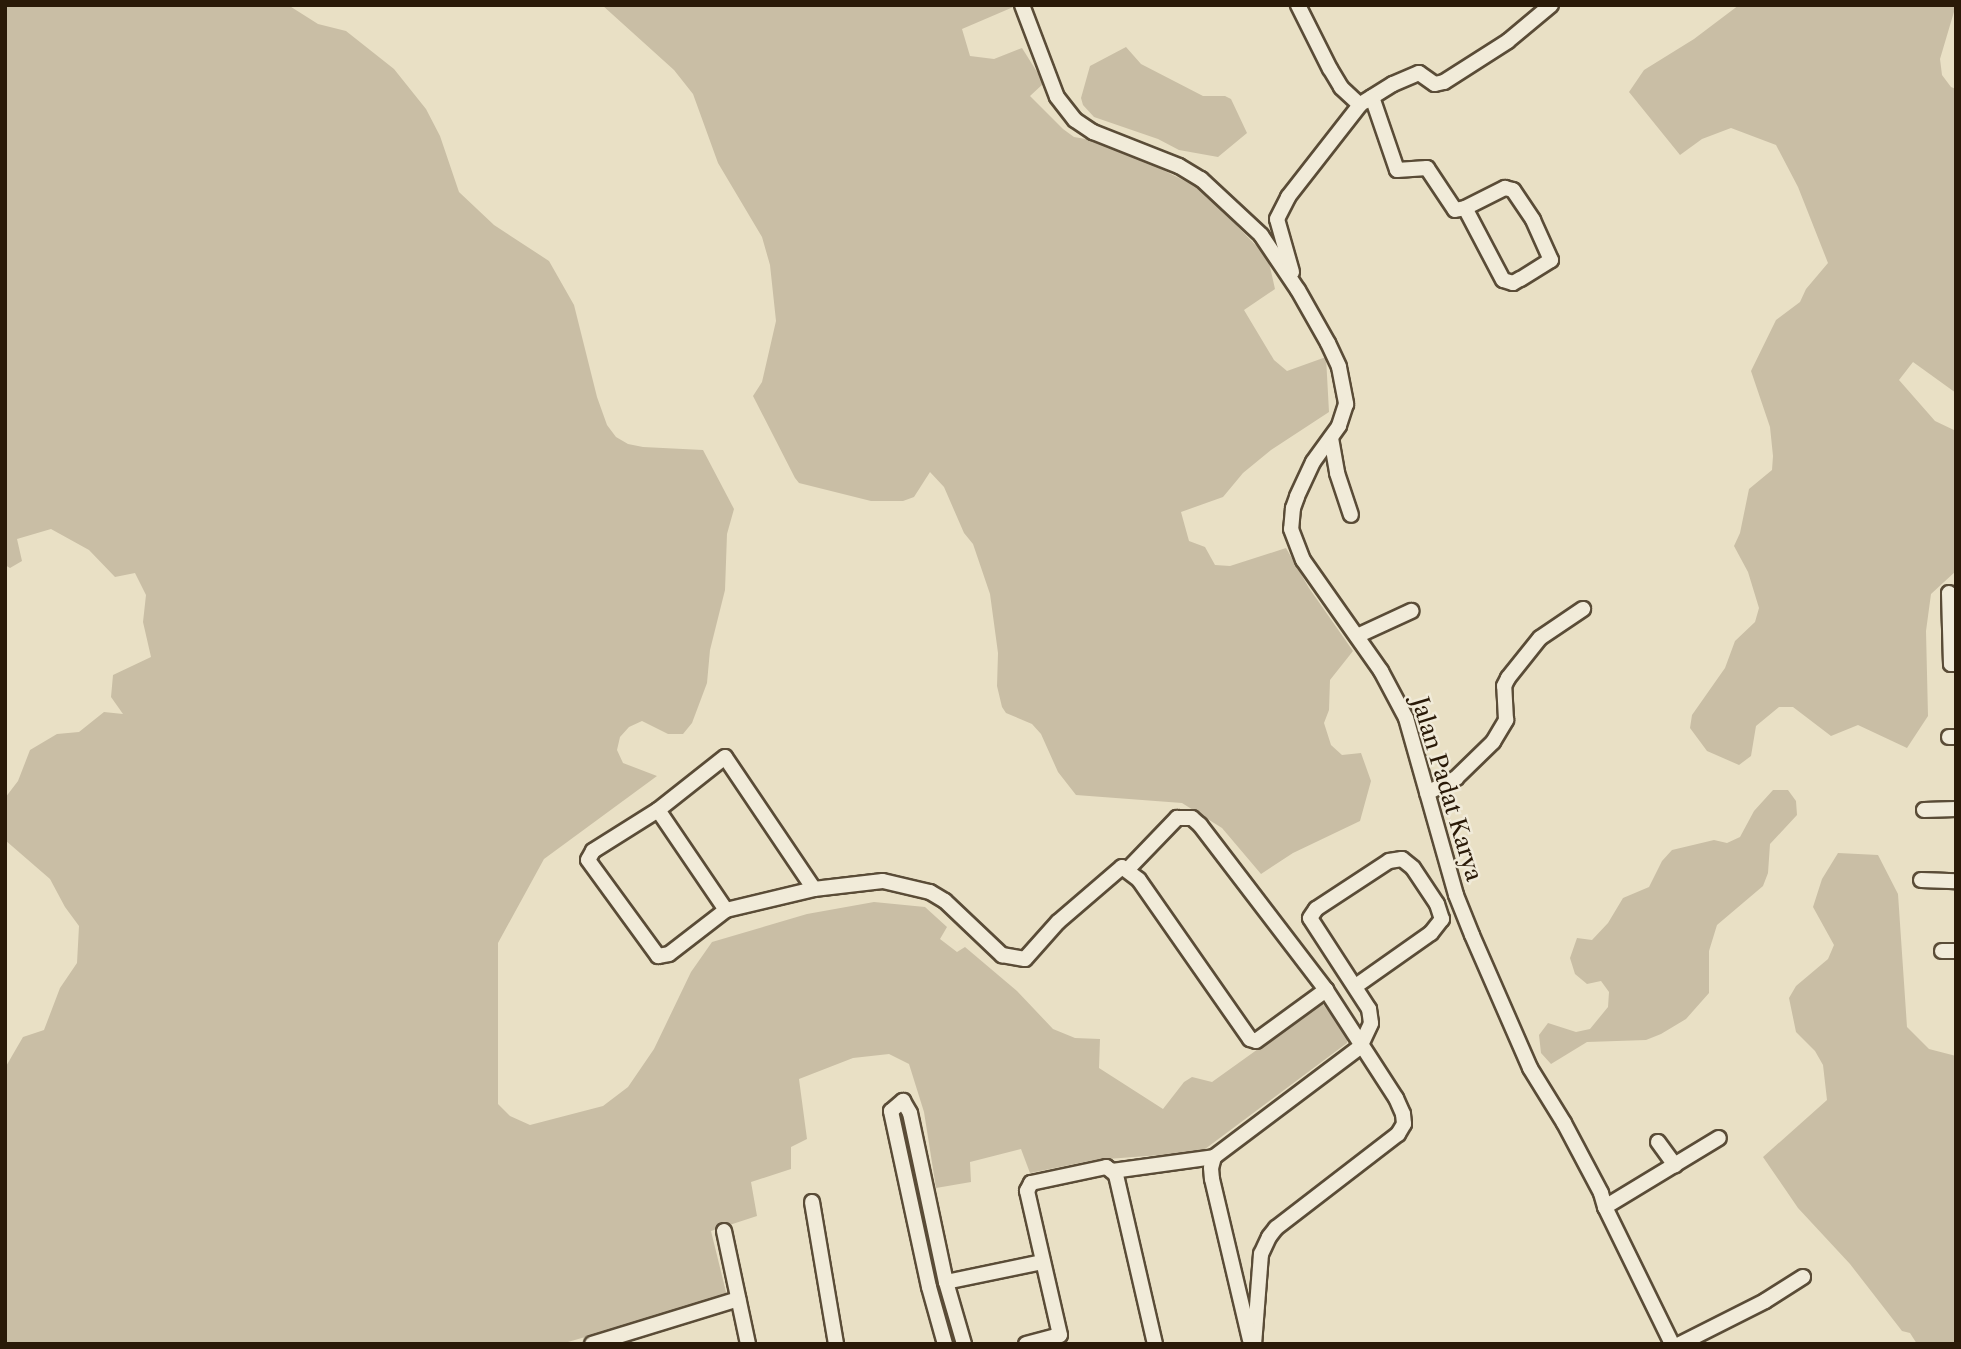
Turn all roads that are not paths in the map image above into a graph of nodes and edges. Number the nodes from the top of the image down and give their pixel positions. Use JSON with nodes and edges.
{"nodes":[{"id":1,"x":1022,"y":5,"type":"edge"},
{"id":2,"x":1298,"y":5,"type":"edge"},
{"id":3,"x":1551,"y":5,"type":"edge"},
{"id":4,"x":1366,"y":101,"type":"junction"},
{"id":5,"x":1465,"y":208,"type":"junction"},
{"id":6,"x":1298,"y":290,"type":"junction"},
{"id":7,"x":1331,"y":438,"type":"junction"},
{"id":8,"x":1351,"y":515,"type":"dead end"},
{"id":9,"x":1949,"y":593,"type":"dead end"},
{"id":10,"x":1583,"y":609,"type":"dead end"},
{"id":11,"x":1411,"y":611,"type":"dead end"},
{"id":12,"x":1357,"y":636,"type":"junction"},
{"id":13,"x":1956,"y":664,"type":"edge"},
{"id":14,"x":1427,"y":793,"type":"junction"},
{"id":15,"x":1956,"y":809,"type":"edge"},
{"id":16,"x":658,"y":810,"type":"junction"},
{"id":17,"x":1924,"y":810,"type":"dead end"},
{"id":18,"x":1128,"y":869,"type":"junction"},
{"id":19,"x":1921,"y":880,"type":"dead end"},
{"id":20,"x":1956,"y":881,"type":"edge"},
{"id":21,"x":814,"y":889,"type":"junction"},
{"id":22,"x":726,"y":910,"type":"junction"},
{"id":23,"x":1356,"y":986,"type":"junction"},
{"id":24,"x":1326,"y":990,"type":"junction"},
{"id":25,"x":1360,"y":1046,"type":"junction"},
{"id":26,"x":1719,"y":1138,"type":"dead end"},
{"id":27,"x":1658,"y":1142,"type":"dead end"},
{"id":28,"x":1214,"y":1157,"type":"junction"},
{"id":29,"x":1675,"y":1165,"type":"junction"},
{"id":30,"x":1112,"y":1171,"type":"junction"},
{"id":31,"x":812,"y":1202,"type":"dead end"},
{"id":32,"x":1605,"y":1207,"type":"junction"},
{"id":33,"x":724,"y":1231,"type":"dead end"},
{"id":34,"x":1043,"y":1262,"type":"junction"},
{"id":35,"x":1803,"y":1277,"type":"dead end"},
{"id":36,"x":946,"y":1282,"type":"junction"},
{"id":37,"x":929,"y":1287,"type":"junction"},
{"id":38,"x":738,"y":1299,"type":"junction"},
{"id":39,"x":1061,"y":1339,"type":"edge"},
{"id":40,"x":592,"y":1344,"type":"edge"},
{"id":41,"x":748,"y":1344,"type":"edge"},
{"id":42,"x":836,"y":1344,"type":"edge"},
{"id":43,"x":945,"y":1344,"type":"edge"},
{"id":44,"x":964,"y":1344,"type":"edge"},
{"id":45,"x":1026,"y":1344,"type":"edge"},
{"id":46,"x":1154,"y":1344,"type":"edge"},
{"id":47,"x":1252,"y":1344,"type":"edge"},
{"id":48,"x":1672,"y":1344,"type":"edge"},
{"id":49,"x":1680,"y":1344,"type":"edge"}],
"edges":[{"from":1,"to":6,"type":"street","name":"Jalan Padat Karya"},
{"from":2,"to":4,"type":"street"},
{"from":3,"to":4,"type":"street"},
{"from":4,"to":5,"type":"street"},
{"from":4,"to":6,"type":"street"},
{"from":5,"to":5,"type":"street"},
{"from":6,"to":7,"type":"street","name":"Jalan Padat Karya"},
{"from":7,"to":8,"type":"street"},
{"from":7,"to":12,"type":"street","name":"Jalan Padat Karya"},
{"from":9,"to":13,"type":"street"},
{"from":10,"to":14,"type":"street"},
{"from":11,"to":12,"type":"street"},
{"from":12,"to":14,"type":"street","name":"Jalan Padat Karya"},
{"from":14,"to":32,"type":"street","name":"Jalan Padat Karya"},
{"from":15,"to":17,"type":"street"},
{"from":16,"to":21,"type":"street"},
{"from":16,"to":22,"type":"street"},
{"from":16,"to":22,"type":"street"},
{"from":18,"to":21,"type":"street"},
{"from":18,"to":24,"type":"street"},
{"from":18,"to":24,"type":"street"},
{"from":19,"to":20,"type":"street"},
{"from":21,"to":22,"type":"street"},
{"from":23,"to":23,"type":"street"},
{"from":23,"to":25,"type":"street"},
{"from":24,"to":25,"type":"street"},
{"from":25,"to":28,"type":"street"},
{"from":25,"to":47,"type":"street"},
{"from":26,"to":29,"type":"street"},
{"from":27,"to":29,"type":"street"},
{"from":28,"to":30,"type":"street"},
{"from":28,"to":47,"type":"street"},
{"from":29,"to":32,"type":"street"},
{"from":30,"to":34,"type":"street"},
{"from":30,"to":46,"type":"street"},
{"from":31,"to":42,"type":"street"},
{"from":32,"to":48,"type":"street","name":"Jalan Padat Karya"},
{"from":33,"to":38,"type":"street"},
{"from":34,"to":36,"type":"street"},
{"from":34,"to":39,"type":"street"},
{"from":35,"to":49,"type":"street"},
{"from":36,"to":37,"type":"street"},
{"from":36,"to":37,"type":"street"},
{"from":36,"to":44,"type":"street"},
{"from":37,"to":43,"type":"street"},
{"from":38,"to":40,"type":"street"},
{"from":38,"to":41,"type":"street"},
{"from":39,"to":45,"type":"street"}]}
